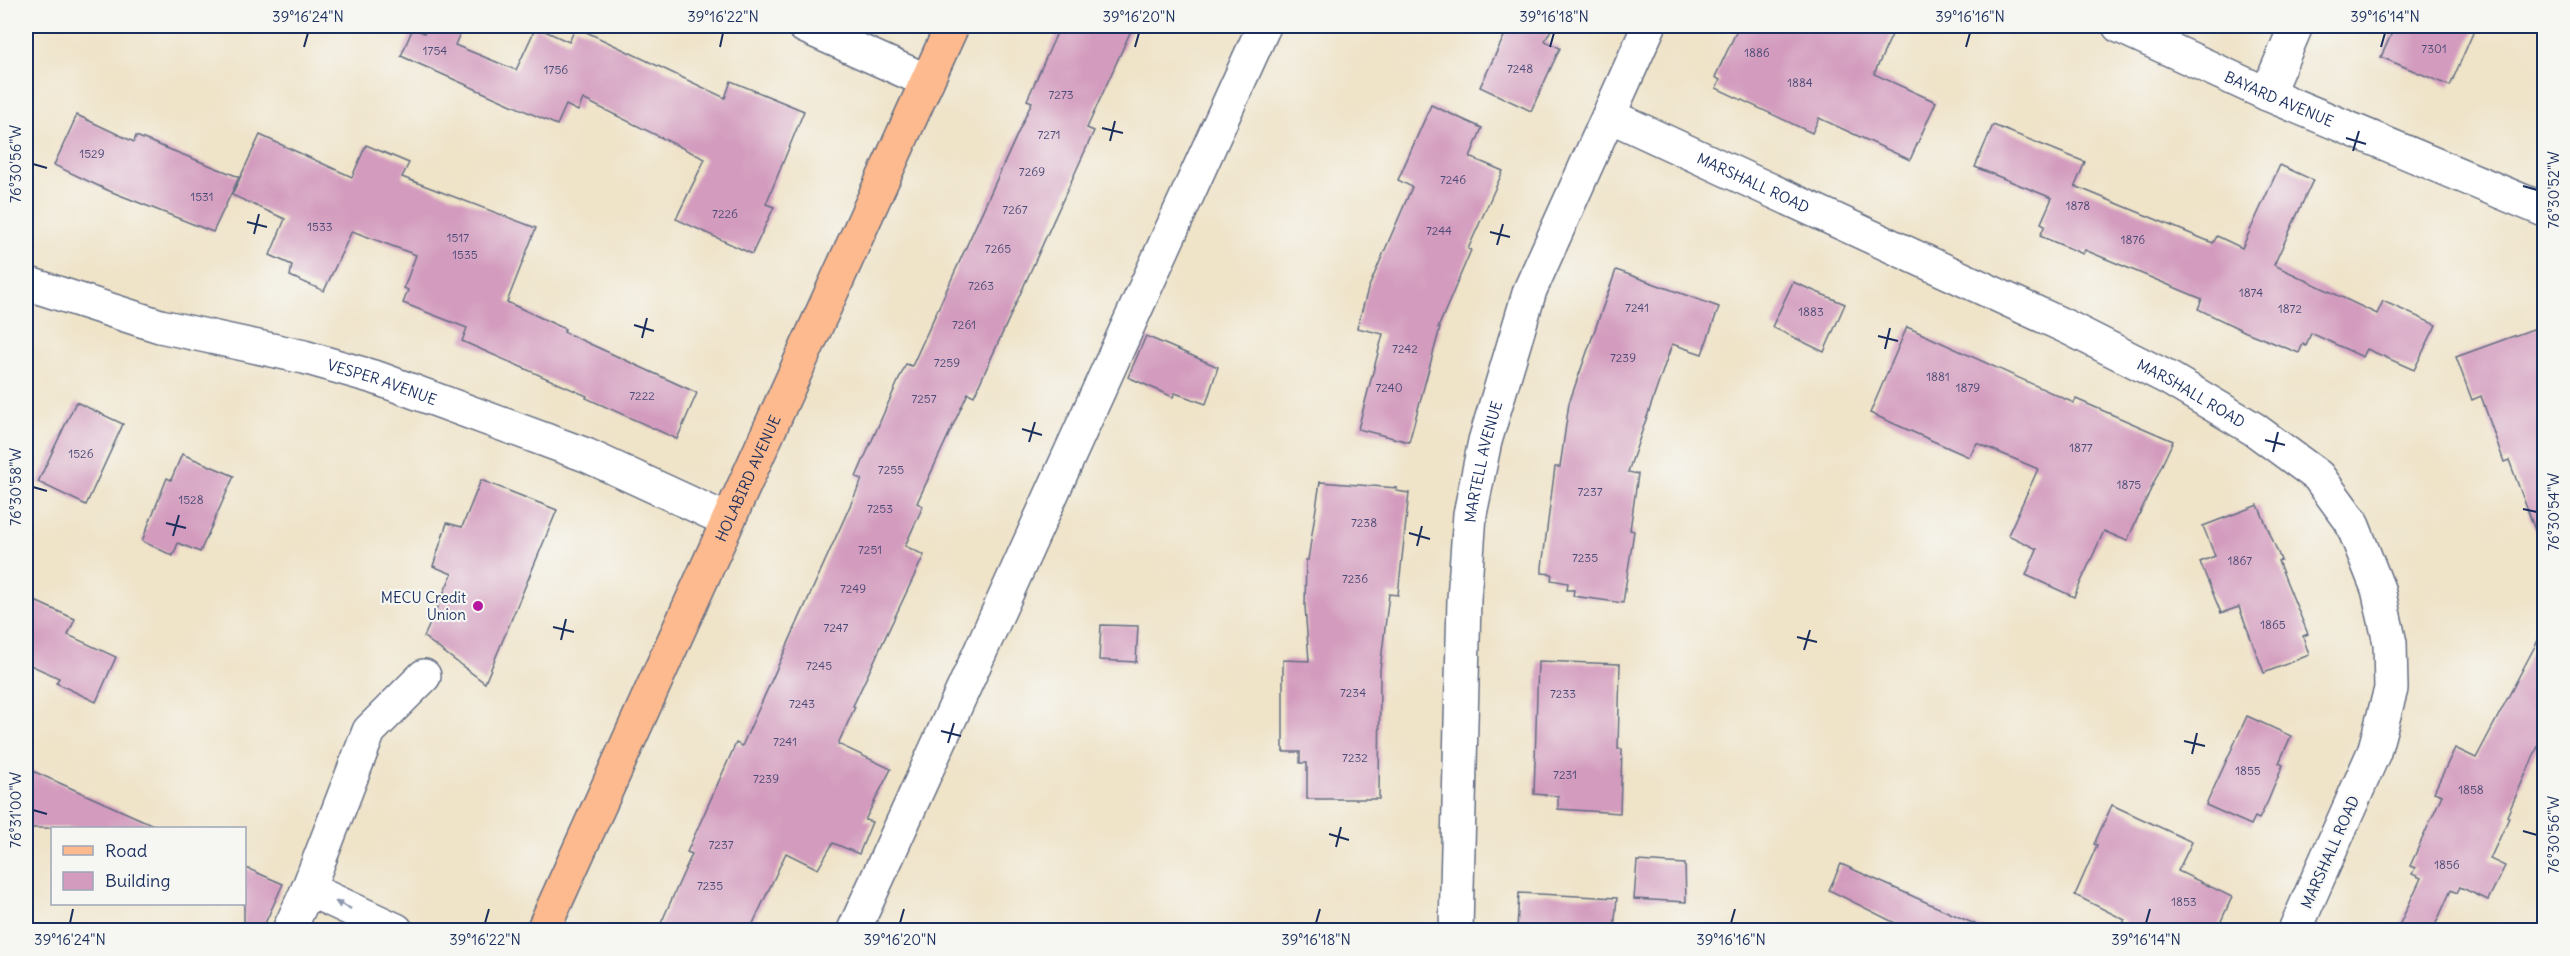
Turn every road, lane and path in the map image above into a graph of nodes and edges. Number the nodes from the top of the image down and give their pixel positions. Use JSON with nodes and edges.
{"nodes":[{"id":1,"x":804,"y":26,"type":"edge"},
{"id":2,"x":952,"y":26,"type":"edge"},
{"id":3,"x":1264,"y":26,"type":"edge"},
{"id":4,"x":1649,"y":26,"type":"edge"},
{"id":5,"x":2119,"y":26,"type":"edge"},
{"id":6,"x":2296,"y":26,"type":"edge"},
{"id":7,"x":927,"y":81,"type":"junction"},
{"id":8,"x":2267,"y":94,"type":"junction"},
{"id":9,"x":1610,"y":116,"type":"junction"},
{"id":10,"x":2544,"y":210,"type":"edge"},
{"id":11,"x":26,"y":284,"type":"edge"},
{"id":12,"x":727,"y":520,"type":"junction"},
{"id":13,"x":424,"y":676,"type":"dead end"},
{"id":14,"x":308,"y":889,"type":"junction"},
{"id":15,"x":289,"y":930,"type":"edge"},
{"id":16,"x":396,"y":930,"type":"edge"},
{"id":17,"x":543,"y":930,"type":"edge"},
{"id":18,"x":854,"y":930,"type":"edge"},
{"id":19,"x":1456,"y":930,"type":"edge"},
{"id":20,"x":2295,"y":930,"type":"edge"}],
"edges":[{"from":1,"to":7,"type":"street"},
{"from":2,"to":7,"type":"main road","name":"HOLABIRD AVENUE"},
{"from":3,"to":18,"type":"street"},
{"from":4,"to":9,"type":"street","name":"MARTELL AVENUE"},
{"from":5,"to":8,"type":"street","name":"BAYARD AVENUE"},
{"from":6,"to":8,"type":"street"},
{"from":7,"to":12,"type":"main road","name":"HOLABIRD AVENUE"},
{"from":8,"to":10,"type":"street","name":"BAYARD AVENUE"},
{"from":9,"to":19,"type":"street","name":"MARTELL AVENUE"},
{"from":9,"to":20,"type":"street","name":"MARSHALL ROAD"},
{"from":11,"to":12,"type":"street","name":"VESPER AVENUE"},
{"from":12,"to":17,"type":"main road","name":"HOLABIRD AVENUE"},
{"from":13,"to":14,"type":"street"},
{"from":14,"to":15,"type":"street"},
{"from":16,"to":14,"type":"street","one_way":true}]}
